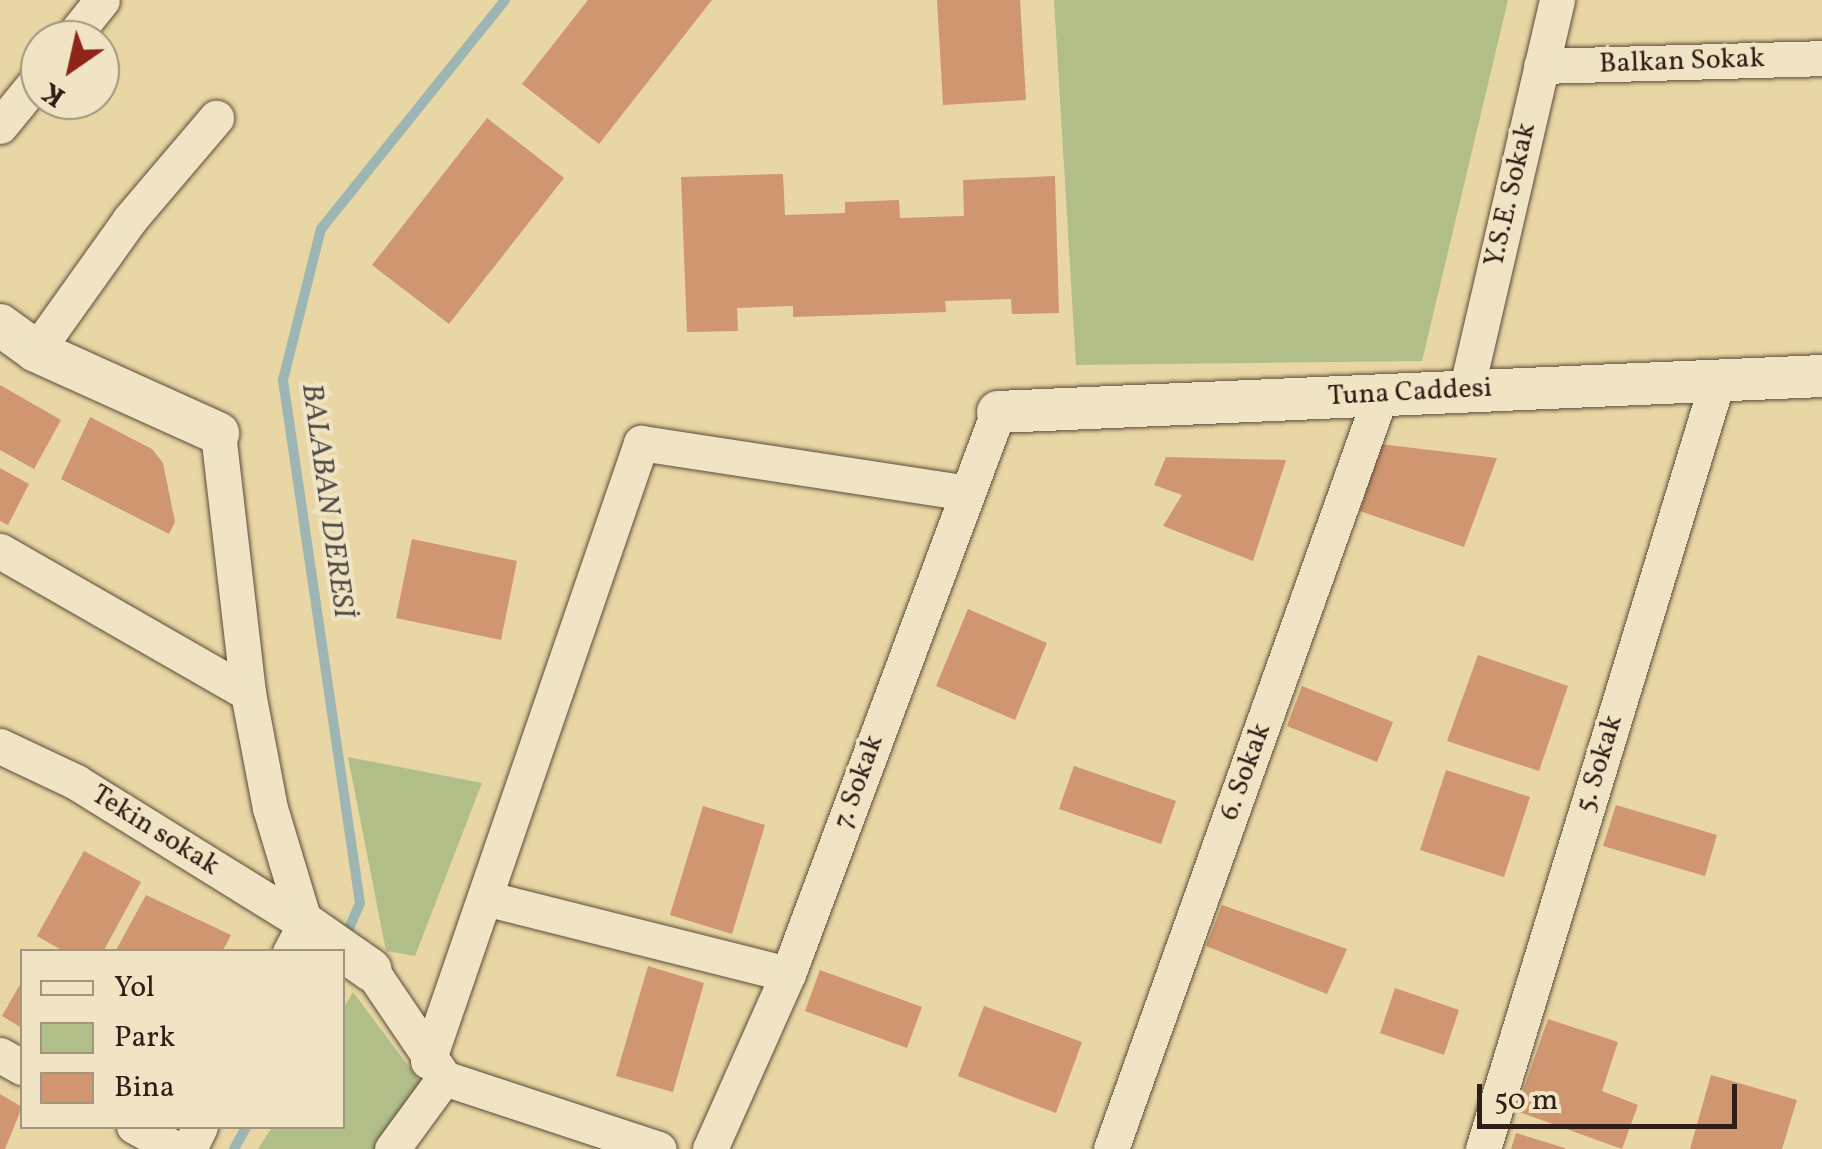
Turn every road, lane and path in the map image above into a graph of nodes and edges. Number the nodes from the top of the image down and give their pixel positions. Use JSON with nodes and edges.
{"nodes":[{"id":1,"x":102,"y":0,"type":"edge"},
{"id":2,"x":1557,"y":0,"type":"edge"},
{"id":3,"x":86,"y":20,"type":"edge"},
{"id":4,"x":1822,"y":58,"type":"edge"},
{"id":5,"x":1542,"y":66,"type":"junction"},
{"id":6,"x":20,"y":101,"type":"edge"},
{"id":7,"x":216,"y":118,"type":"dead end"},
{"id":8,"x":0,"y":126,"type":"edge"},
{"id":9,"x":0,"y":325,"type":"edge"},
{"id":10,"x":36,"y":351,"type":"junction"},
{"id":11,"x":1822,"y":376,"type":"edge"},
{"id":12,"x":1718,"y":379,"type":"junction"},
{"id":13,"x":1466,"y":391,"type":"junction"},
{"id":14,"x":1380,"y":394,"type":"junction"},
{"id":15,"x":998,"y":412,"type":"joint"},
{"id":16,"x":218,"y":432,"type":"joint"},
{"id":17,"x":966,"y":493,"type":"junction"},
{"id":18,"x":0,"y":550,"type":"edge"},
{"id":19,"x":248,"y":693,"type":"junction"},
{"id":20,"x":0,"y":746,"type":"edge"},
{"id":21,"x":485,"y":898,"type":"junction"},
{"id":22,"x":298,"y":938,"type":"edge"},
{"id":23,"x":323,"y":949,"type":"edge"},
{"id":24,"x":345,"y":959,"type":"edge"},
{"id":25,"x":371,"y":970,"type":"joint"},
{"id":26,"x":788,"y":974,"type":"junction"},
{"id":27,"x":436,"y":1070,"type":"junction"},
{"id":28,"x":139,"y":1129,"type":"edge"},
{"id":29,"x":176,"y":1149,"type":"edge"},
{"id":30,"x":392,"y":1149,"type":"edge"},
{"id":31,"x":658,"y":1149,"type":"edge"},
{"id":32,"x":710,"y":1149,"type":"edge"},
{"id":33,"x":1112,"y":1149,"type":"edge"},
{"id":34,"x":1483,"y":1149,"type":"edge"}],
"edges":[{"from":1,"to":3,"type":"street"},
{"from":2,"to":5,"type":"street","name":"Y.S.E. Sokak"},
{"from":4,"to":5,"type":"street","name":"Balkan Sokak"},
{"from":5,"to":13,"type":"street","name":"Y.S.E. Sokak"},
{"from":6,"to":8,"type":"street"},
{"from":7,"to":10,"type":"street"},
{"from":9,"to":10,"type":"street"},
{"from":10,"to":16,"type":"street"},
{"from":11,"to":12,"type":"street","name":"Tuna Caddesi"},
{"from":12,"to":13,"type":"street","name":"Tuna Caddesi"},
{"from":12,"to":34,"type":"street","name":"5. Sokak"},
{"from":13,"to":14,"type":"street","name":"Tuna Caddesi"},
{"from":14,"to":15,"type":"street","name":"Tuna Caddesi"},
{"from":14,"to":33,"type":"street","name":"6. Sokak"},
{"from":15,"to":17,"type":"street","name":"7. Sokak"},
{"from":16,"to":19,"type":"street"},
{"from":17,"to":21,"type":"street"},
{"from":17,"to":26,"type":"street","name":"7. Sokak"},
{"from":18,"to":19,"type":"street"},
{"from":19,"to":22,"type":"street"},
{"from":20,"to":22,"type":"street","name":"Tekin sokak"},
{"from":21,"to":26,"type":"street"},
{"from":21,"to":27,"type":"street"},
{"from":22,"to":23,"type":"street"},
{"from":24,"to":25,"type":"street"},
{"from":25,"to":27,"type":"street"},
{"from":26,"to":32,"type":"street","name":"7. Sokak"},
{"from":27,"to":30,"type":"street"},
{"from":27,"to":31,"type":"street"},
{"from":28,"to":29,"type":"street"}]}
